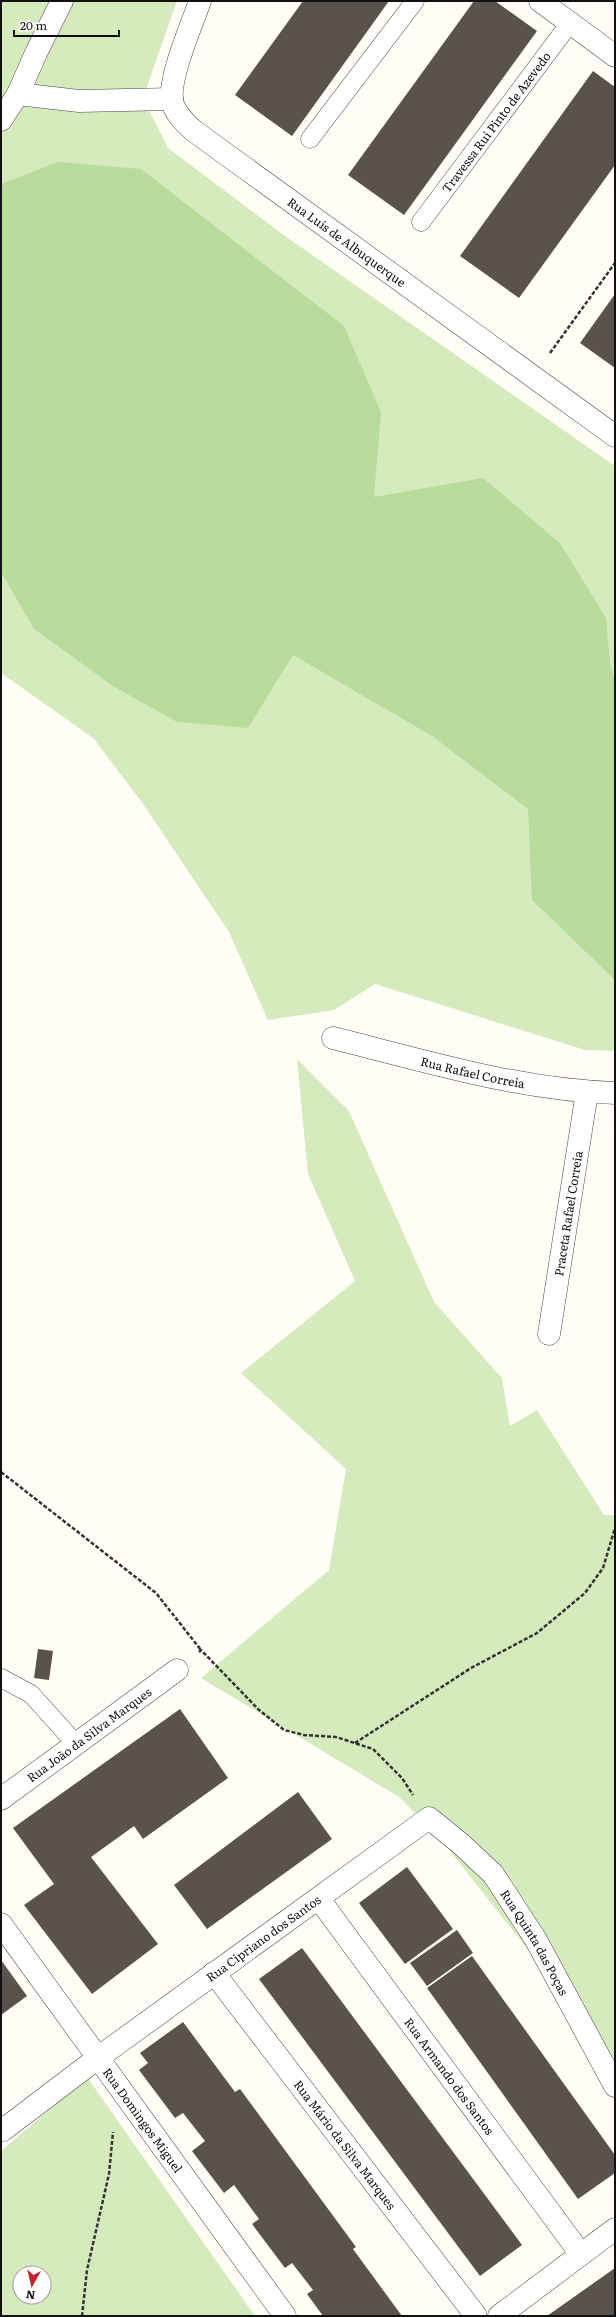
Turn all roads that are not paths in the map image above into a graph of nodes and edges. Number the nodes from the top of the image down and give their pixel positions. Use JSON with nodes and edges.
{"nodes":[{"id":1,"x":62,"y":1,"type":"edge"},
{"id":2,"x":200,"y":1,"type":"edge"},
{"id":3,"x":415,"y":1,"type":"edge"},
{"id":4,"x":540,"y":1,"type":"edge"},
{"id":5,"x":570,"y":23,"type":"junction"},
{"id":6,"x":615,"y":56,"type":"edge"},
{"id":7,"x":18,"y":94,"type":"junction"},
{"id":8,"x":172,"y":99,"type":"junction"},
{"id":9,"x":1,"y":120,"type":"edge"},
{"id":10,"x":310,"y":140,"type":"dead end"},
{"id":11,"x":421,"y":222,"type":"dead end"},
{"id":12,"x":615,"y":436,"type":"edge"},
{"id":13,"x":333,"y":1038,"type":"dead end"},
{"id":14,"x":587,"y":1092,"type":"junction"},
{"id":15,"x":615,"y":1093,"type":"edge"},
{"id":16,"x":549,"y":1334,"type":"dead end"},
{"id":17,"x":177,"y":1670,"type":"road end"},
{"id":18,"x":1,"y":1678,"type":"edge"},
{"id":19,"x":76,"y":1744,"type":"junction"},
{"id":20,"x":1,"y":1799,"type":"edge"},
{"id":21,"x":429,"y":1818,"type":"joint"},
{"id":22,"x":319,"y":1899,"type":"junction"},
{"id":23,"x":1,"y":1924,"type":"edge"},
{"id":24,"x":214,"y":1973,"type":"junction"},
{"id":25,"x":99,"y":2057,"type":"junction"},
{"id":26,"x":615,"y":2086,"type":"edge"},
{"id":27,"x":1,"y":2127,"type":"edge"},
{"id":28,"x":615,"y":2229,"type":"edge"},
{"id":29,"x":580,"y":2253,"type":"junction"},
{"id":30,"x":284,"y":2316,"type":"edge"},
{"id":31,"x":476,"y":2316,"type":"edge"},
{"id":32,"x":499,"y":2316,"type":"edge"}],
"edges":[{"from":1,"to":7,"type":"street"},
{"from":2,"to":8,"type":"street"},
{"from":3,"to":10,"type":"lane"},
{"from":4,"to":5,"type":"street"},
{"from":5,"to":6,"type":"street"},
{"from":5,"to":11,"type":"lane","name":"Travessa Rui Pinto de Azevedo"},
{"from":7,"to":8,"type":"street"},
{"from":7,"to":9,"type":"street"},
{"from":8,"to":12,"type":"street","name":"Rua Luís de Albuquerque"},
{"from":13,"to":14,"type":"street","name":"Rua Rafael Correia"},
{"from":14,"to":15,"type":"street","name":"Rua Rafael Correia"},
{"from":14,"to":16,"type":"street","name":"Praceta Rafael Correia"},
{"from":17,"to":19,"type":"street","name":"Rua João da Silva Marques"},
{"from":18,"to":19,"type":"lane"},
{"from":19,"to":20,"type":"street","name":"Rua João da Silva Marques"},
{"from":21,"to":22,"type":"street","name":"Rua Cipriano dos Santos"},
{"from":21,"to":26,"type":"street","name":"Rua Quinta das Poças"},
{"from":22,"to":24,"type":"street","name":"Rua Cipriano dos Santos"},
{"from":22,"to":29,"type":"street","name":"Rua Armando dos Santos"},
{"from":23,"to":25,"type":"street","name":"Rua Domingos Miguel"},
{"from":24,"to":25,"type":"street","name":"Rua Cipriano dos Santos"},
{"from":24,"to":31,"type":"street","name":"Rua Mário da Silva Marques"},
{"from":25,"to":27,"type":"street","name":"Rua Cipriano dos Santos"},
{"from":25,"to":30,"type":"street","name":"Rua Domingos Miguel"},
{"from":28,"to":29,"type":"street"},
{"from":29,"to":32,"type":"street"}]}
